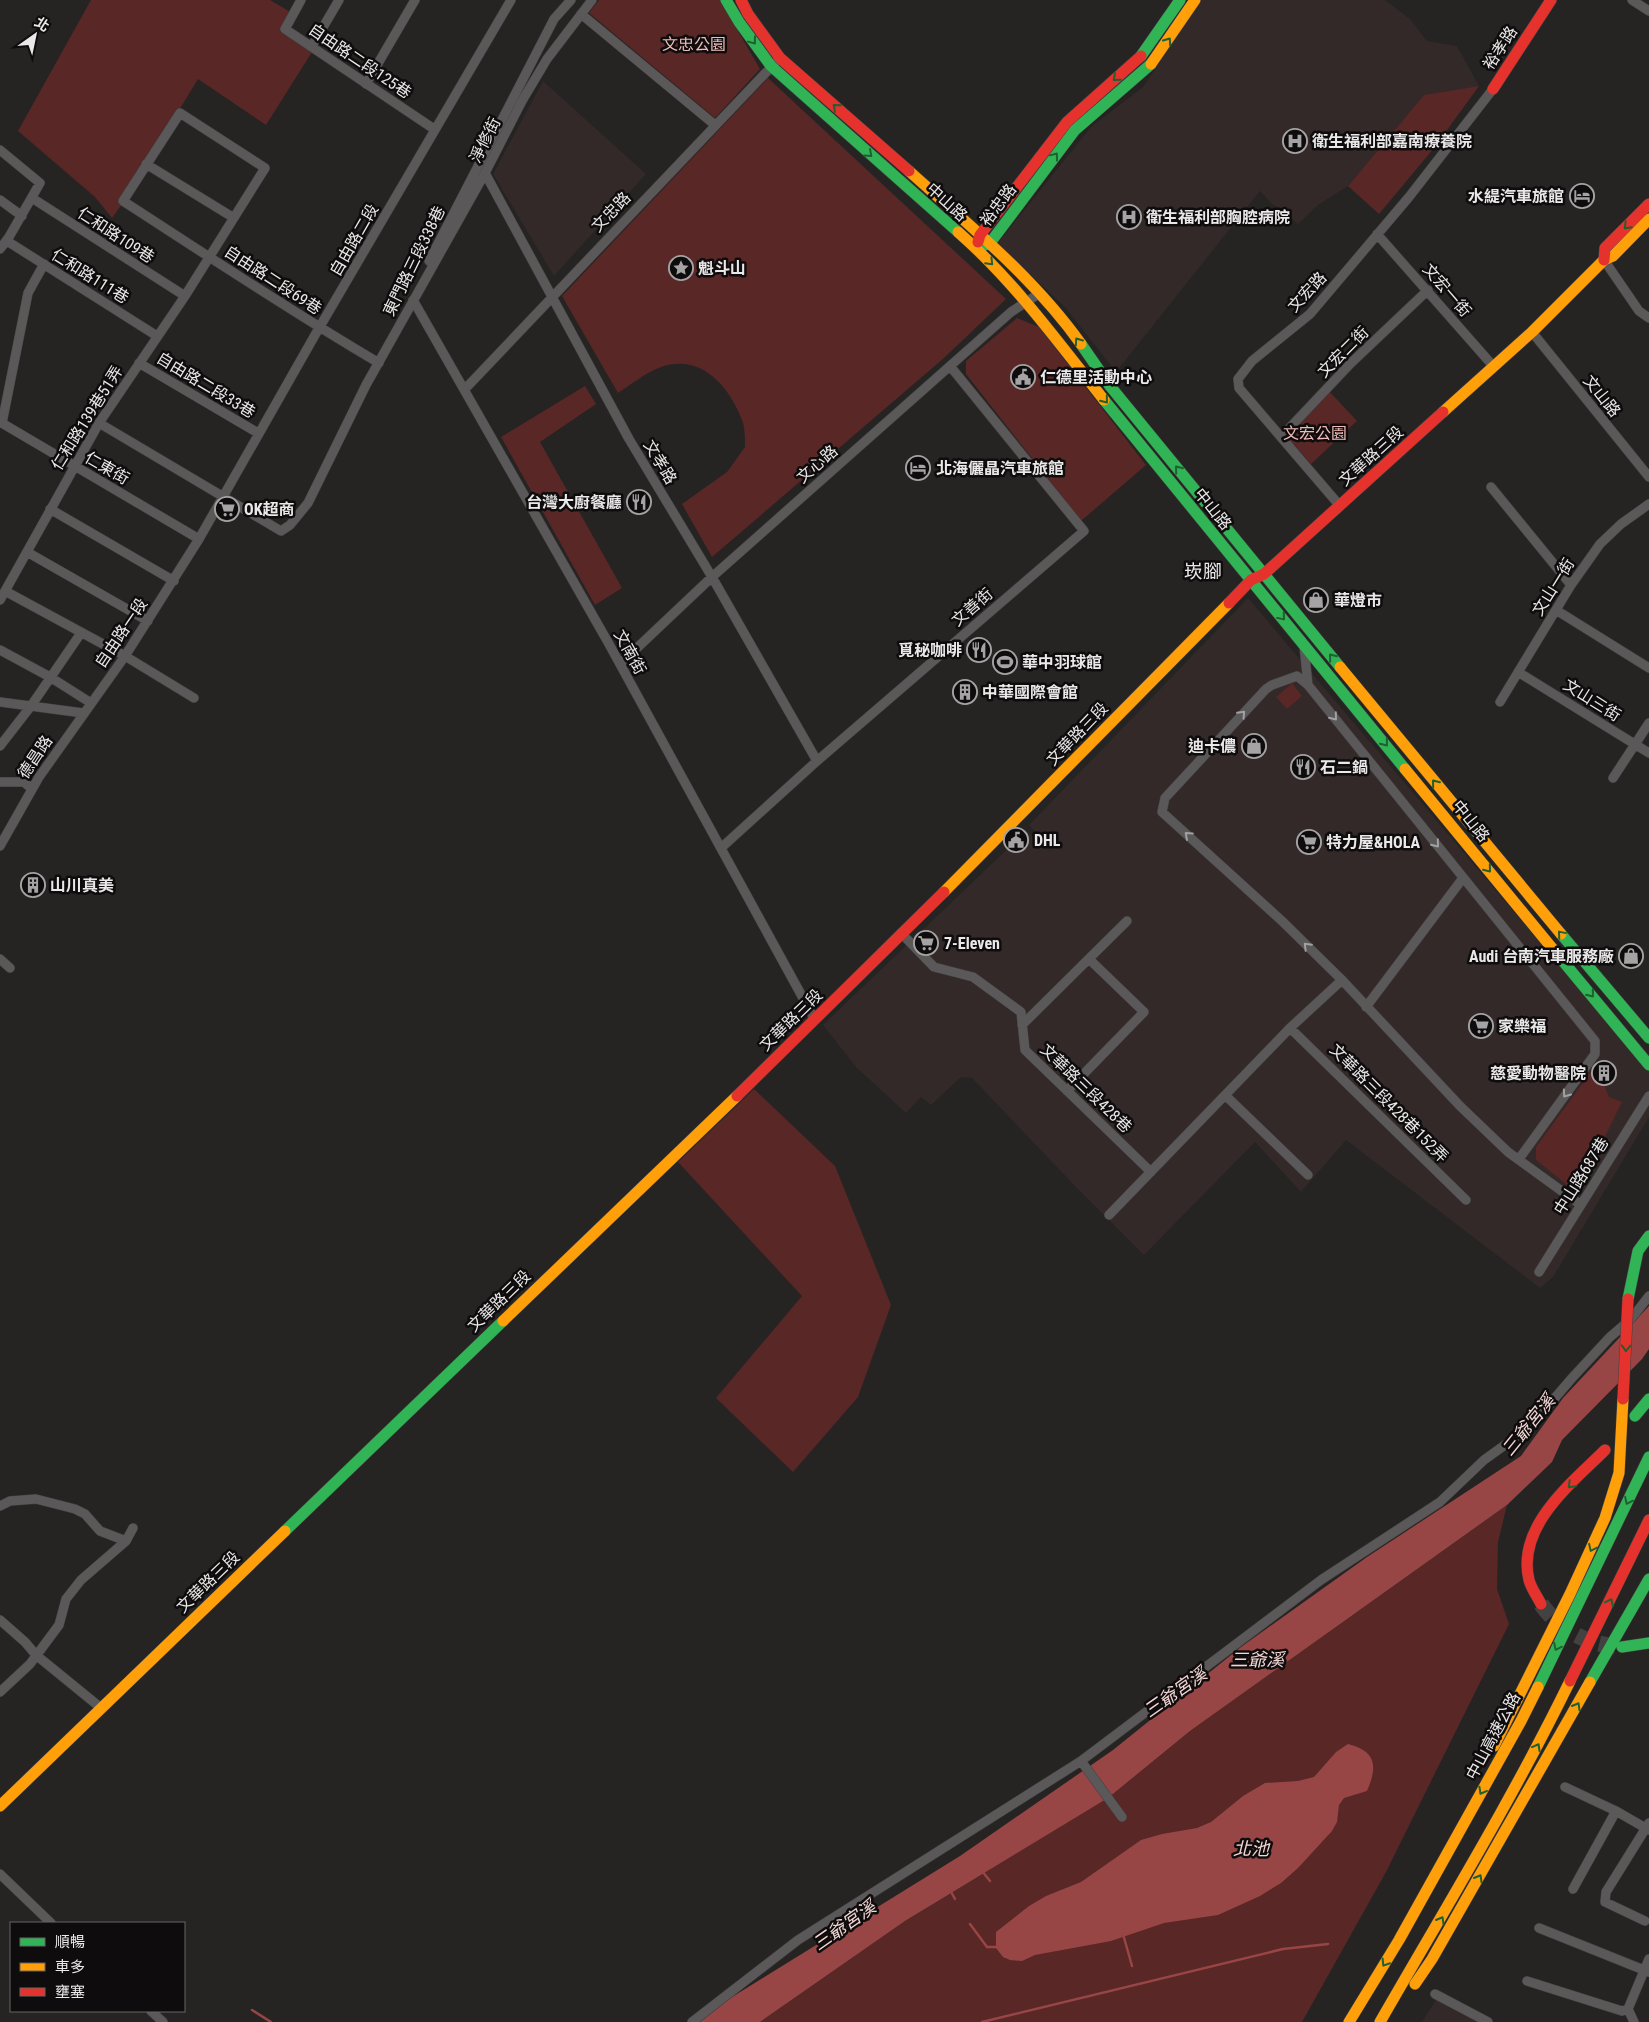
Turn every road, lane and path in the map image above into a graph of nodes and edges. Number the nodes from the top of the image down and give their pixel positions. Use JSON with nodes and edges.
{"nodes":[{"id":1,"x":301,"y":0,"type":"edge"},
{"id":2,"x":339,"y":0,"type":"edge"},
{"id":3,"x":415,"y":0,"type":"edge"},
{"id":4,"x":511,"y":0,"type":"edge"},
{"id":5,"x":571,"y":0,"type":"edge"},
{"id":6,"x":592,"y":0,"type":"edge"},
{"id":7,"x":726,"y":0,"type":"edge"},
{"id":8,"x":741,"y":0,"type":"edge"},
{"id":9,"x":1180,"y":0,"type":"edge"},
{"id":10,"x":1194,"y":0,"type":"edge"},
{"id":11,"x":1551,"y":0,"type":"edge"},
{"id":12,"x":1632,"y":0,"type":"edge"},
{"id":13,"x":1649,"y":11,"type":"edge"},
{"id":14,"x":581,"y":14,"type":"junction"},
{"id":15,"x":312,"y":46,"type":"junction"},
{"id":16,"x":776,"y":62,"type":"junction"},
{"id":17,"x":366,"y":84,"type":"junction"},
{"id":18,"x":1493,"y":89,"type":"joint"},
{"id":19,"x":715,"y":125,"type":"junction"},
{"id":20,"x":434,"y":129,"type":"junction"},
{"id":21,"x":0,"y":150,"type":"edge"},
{"id":22,"x":146,"y":164,"type":"junction"},
{"id":23,"x":485,"y":173,"type":"junction"},
{"id":24,"x":1021,"y":192,"type":"junction"},
{"id":25,"x":32,"y":198,"type":"junction"},
{"id":26,"x":0,"y":200,"type":"edge"},
{"id":27,"x":1649,"y":204,"type":"edge"},
{"id":28,"x":22,"y":216,"type":"junction"},
{"id":29,"x":234,"y":218,"type":"junction"},
{"id":30,"x":1649,"y":219,"type":"edge"},
{"id":31,"x":1377,"y":234,"type":"junction"},
{"id":32,"x":980,"y":235,"type":"junction"},
{"id":33,"x":7,"y":241,"type":"junction"},
{"id":34,"x":990,"y":243,"type":"junction"},
{"id":35,"x":976,"y":248,"type":"junction"},
{"id":36,"x":0,"y":249,"type":"edge"},
{"id":37,"x":1605,"y":254,"type":"junction"},
{"id":38,"x":210,"y":257,"type":"junction"},
{"id":39,"x":44,"y":264,"type":"junction"},
{"id":40,"x":1428,"y":290,"type":"junction"},
{"id":41,"x":1040,"y":293,"type":"junction"},
{"id":42,"x":185,"y":296,"type":"junction"},
{"id":43,"x":553,"y":296,"type":"junction"},
{"id":44,"x":414,"y":300,"type":"junction"},
{"id":45,"x":1025,"y":302,"type":"junction"},
{"id":46,"x":1649,"y":318,"type":"edge"},
{"id":47,"x":319,"y":328,"type":"junction"},
{"id":48,"x":1532,"y":332,"type":"junction"},
{"id":49,"x":157,"y":336,"type":"junction"},
{"id":50,"x":139,"y":363,"type":"junction"},
{"id":51,"x":379,"y":363,"type":"junction"},
{"id":52,"x":950,"y":366,"type":"junction"},
{"id":53,"x":1494,"y":367,"type":"junction"},
{"id":54,"x":465,"y":389,"type":"junction"},
{"id":55,"x":1,"y":422,"type":"edge"},
{"id":56,"x":99,"y":423,"type":"junction"},
{"id":57,"x":258,"y":433,"type":"junction"},
{"id":58,"x":1280,"y":437,"type":"junction"},
{"id":59,"x":74,"y":466,"type":"junction"},
{"id":60,"x":1649,"y":477,"type":"edge"},
{"id":61,"x":1491,"y":487,"type":"dead end"},
{"id":62,"x":223,"y":496,"type":"junction"},
{"id":63,"x":1649,"y":504,"type":"edge"},
{"id":64,"x":1340,"y":506,"type":"junction"},
{"id":65,"x":50,"y":509,"type":"junction"},
{"id":66,"x":199,"y":539,"type":"junction"},
{"id":67,"x":26,"y":552,"type":"junction"},
{"id":68,"x":1264,"y":574,"type":"junction"},
{"id":69,"x":712,"y":577,"type":"junction"},
{"id":70,"x":1251,"y":580,"type":"junction"},
{"id":71,"x":174,"y":581,"type":"junction"},
{"id":72,"x":1571,"y":585,"type":"junction"},
{"id":73,"x":5,"y":591,"type":"junction"},
{"id":74,"x":0,"y":600,"type":"edge"},
{"id":75,"x":1556,"y":610,"type":"junction"},
{"id":76,"x":148,"y":621,"type":"junction"},
{"id":77,"x":82,"y":632,"type":"junction"},
{"id":78,"x":1304,"y":643,"type":"junction"},
{"id":79,"x":0,"y":650,"type":"edge"},
{"id":80,"x":124,"y":656,"type":"junction"},
{"id":81,"x":620,"y":664,"type":"junction"},
{"id":82,"x":1649,"y":668,"type":"edge"},
{"id":83,"x":1518,"y":672,"type":"junction"},
{"id":84,"x":50,"y":677,"type":"junction"},
{"id":85,"x":1308,"y":685,"type":"junction"},
{"id":86,"x":194,"y":698,"type":"dead end"},
{"id":87,"x":0,"y":702,"type":"edge"},
{"id":88,"x":1500,"y":702,"type":"dead end"},
{"id":89,"x":91,"y":703,"type":"junction"},
{"id":90,"x":31,"y":706,"type":"junction"},
{"id":91,"x":83,"y":713,"type":"junction"},
{"id":92,"x":1649,"y":723,"type":"edge"},
{"id":93,"x":1635,"y":745,"type":"junction"},
{"id":94,"x":0,"y":746,"type":"edge"},
{"id":95,"x":1649,"y":754,"type":"edge"},
{"id":96,"x":817,"y":761,"type":"junction"},
{"id":97,"x":1613,"y":778,"type":"dead end"},
{"id":98,"x":0,"y":782,"type":"edge"},
{"id":99,"x":32,"y":789,"type":"junction"},
{"id":100,"x":0,"y":846,"type":"edge"},
{"id":101,"x":721,"y":848,"type":"junction"},
{"id":102,"x":1463,"y":878,"type":"junction"},
{"id":103,"x":1126,"y":921,"type":"dead end"},
{"id":104,"x":901,"y":933,"type":"junction"},
{"id":105,"x":1089,"y":958,"type":"junction"},
{"id":106,"x":0,"y":959,"type":"edge"},
{"id":107,"x":10,"y":968,"type":"dead end"},
{"id":108,"x":1342,"y":980,"type":"junction"},
{"id":109,"x":1366,"y":1007,"type":"junction"},
{"id":110,"x":815,"y":1020,"type":"junction"},
{"id":111,"x":1022,"y":1025,"type":"junction"},
{"id":112,"x":1290,"y":1028,"type":"junction"},
{"id":113,"x":1649,"y":1038,"type":"edge"},
{"id":114,"x":1649,"y":1064,"type":"edge"},
{"id":115,"x":1067,"y":1091,"type":"junction"},
{"id":116,"x":1225,"y":1096,"type":"junction"},
{"id":117,"x":1649,"y":1096,"type":"edge"},
{"id":118,"x":1519,"y":1159,"type":"junction"},
{"id":119,"x":1151,"y":1172,"type":"junction"},
{"id":120,"x":1308,"y":1175,"type":"dead end"},
{"id":121,"x":1466,"y":1200,"type":"dead end"},
{"id":122,"x":1581,"y":1205,"type":"junction"},
{"id":123,"x":1109,"y":1216,"type":"dead end"},
{"id":124,"x":1649,"y":1228,"type":"edge"},
{"id":125,"x":1649,"y":1236,"type":"edge"},
{"id":126,"x":1638,"y":1251,"type":"junction"},
{"id":127,"x":1539,"y":1272,"type":"dead end"},
{"id":128,"x":1649,"y":1296,"type":"edge"},
{"id":129,"x":1649,"y":1399,"type":"edge"},
{"id":130,"x":1636,"y":1416,"type":"dead end"},
{"id":131,"x":1605,"y":1450,"type":"dead end"},
{"id":132,"x":1649,"y":1457,"type":"edge"},
{"id":133,"x":0,"y":1506,"type":"edge"},
{"id":134,"x":1649,"y":1520,"type":"edge"},
{"id":135,"x":133,"y":1528,"type":"dead end"},
{"id":136,"x":126,"y":1541,"type":"junction"},
{"id":137,"x":1649,"y":1579,"type":"edge"},
{"id":138,"x":1541,"y":1604,"type":"tunnel mouth"},
{"id":139,"x":0,"y":1620,"type":"edge"},
{"id":140,"x":1649,"y":1643,"type":"edge"},
{"id":141,"x":1622,"y":1647,"type":"tunnel mouth"},
{"id":142,"x":36,"y":1655,"type":"junction"},
{"id":143,"x":0,"y":1692,"type":"edge"},
{"id":144,"x":101,"y":1708,"type":"junction"},
{"id":145,"x":1083,"y":1764,"type":"junction"},
{"id":146,"x":1565,"y":1787,"type":"dead end"},
{"id":147,"x":0,"y":1806,"type":"edge"},
{"id":148,"x":1616,"y":1811,"type":"junction"},
{"id":149,"x":1122,"y":1817,"type":"dead end"},
{"id":150,"x":1648,"y":1827,"type":"edge"},
{"id":151,"x":0,"y":1874,"type":"edge"},
{"id":152,"x":1573,"y":1889,"type":"dead end"},
{"id":153,"x":1645,"y":1920,"type":"dead end"},
{"id":154,"x":50,"y":1922,"type":"edge"},
{"id":155,"x":1539,"y":1928,"type":"dead end"},
{"id":156,"x":1399,"y":1940,"type":"junction"},
{"id":157,"x":1649,"y":1960,"type":"edge"},
{"id":158,"x":1647,"y":1971,"type":"edge"},
{"id":159,"x":1526,"y":1981,"type":"dead end"},
{"id":160,"x":1435,"y":1994,"type":"dead end"},
{"id":161,"x":1628,"y":2009,"type":"junction"},
{"id":162,"x":152,"y":2012,"type":"edge"},
{"id":163,"x":163,"y":2022,"type":"edge"},
{"id":164,"x":692,"y":2022,"type":"edge"},
{"id":165,"x":1349,"y":2022,"type":"edge"},
{"id":166,"x":1380,"y":2022,"type":"edge"},
{"id":167,"x":1387,"y":2022,"type":"edge"},
{"id":168,"x":1488,"y":2022,"type":"edge"},
{"id":169,"x":1634,"y":2022,"type":"edge"}],
"edges":[{"from":1,"to":15,"type":"street","name":"自由路二段125巷"},
{"from":2,"to":15,"type":"street"},
{"from":3,"to":17,"type":"street"},
{"from":4,"to":20,"type":"street","name":"自由路二段"},
{"from":5,"to":44,"type":"street","name":"東門路三段338巷"},
{"from":6,"to":14,"type":"street","name":"淨修街"},
{"from":7,"to":16,"type":"main road","name":"中山路","one_way":true},
{"from":8,"to":16,"type":"main road","name":"中山路"},
{"from":9,"to":24,"type":"main road","name":"裕忠路","one_way":true},
{"from":24,"to":10,"type":"main road","name":"裕忠路","one_way":true},
{"from":11,"to":18,"type":"main road","name":"裕孝路"},
{"from":12,"to":13,"type":"street"},
{"from":14,"to":19,"type":"street"},
{"from":14,"to":23,"type":"street","name":"淨修街"},
{"from":15,"to":17,"type":"street","name":"自由路二段125巷"},
{"from":16,"to":19,"type":"street","name":"文忠路"},
{"from":32,"to":16,"type":"main road","name":"中山路","one_way":true},
{"from":16,"to":35,"type":"main road","name":"中山路","one_way":true},
{"from":17,"to":20,"type":"street","name":"自由路二段125巷"},
{"from":18,"to":31,"type":"street","name":"文宏路"},
{"from":19,"to":43,"type":"street","name":"文忠路"},
{"from":20,"to":47,"type":"street","name":"自由路二段"},
{"from":21,"to":25,"type":"street"},
{"from":22,"to":29,"type":"street"},
{"from":22,"to":29,"type":"street","name":"仁和路139巷51弄"},
{"from":22,"to":38,"type":"street","name":"自由路二段69巷"},
{"from":23,"to":43,"type":"street","name":"文孝路"},
{"from":23,"to":44,"type":"street","name":"淨修街"},
{"from":24,"to":32,"type":"main road","name":"裕忠路"},
{"from":24,"to":34,"type":"main road","name":"裕忠路"},
{"from":25,"to":28,"type":"street"},
{"from":25,"to":42,"type":"street","name":"仁和路109巷"},
{"from":26,"to":28,"type":"street"},
{"from":27,"to":37,"type":"main road","one_way":true},
{"from":28,"to":33,"type":"street"},
{"from":29,"to":38,"type":"street","name":"仁和路139巷51弄"},
{"from":30,"to":37,"type":"main road"},
{"from":31,"to":40,"type":"street","name":"文宏一街"},
{"from":31,"to":58,"type":"street","name":"文宏路"},
{"from":32,"to":34,"type":"main road","name":"中山路"},
{"from":32,"to":35,"type":"main road","name":"裕忠路"},
{"from":33,"to":36,"type":"street"},
{"from":33,"to":39,"type":"street","name":"仁和路111巷"},
{"from":34,"to":35,"type":"main road","name":"裕忠路"},
{"from":34,"to":41,"type":"main road","name":"中山路"},
{"from":35,"to":45,"type":"main road","name":"中山路","one_way":true},
{"from":37,"to":46,"type":"street"},
{"from":37,"to":48,"type":"main road","name":"文華路三段"},
{"from":38,"to":42,"type":"street","name":"仁和路139巷51弄"},
{"from":38,"to":47,"type":"street","name":"自由路二段69巷"},
{"from":39,"to":49,"type":"street","name":"仁和路111巷"},
{"from":39,"to":55,"type":"street"},
{"from":40,"to":53,"type":"street","name":"文宏一街"},
{"from":40,"to":58,"type":"street","name":"文宏二街"},
{"from":41,"to":45,"type":"street","name":"文心路"},
{"from":68,"to":41,"type":"main road","name":"中山路","one_way":true},
{"from":42,"to":49,"type":"street","name":"仁和路139巷51弄"},
{"from":43,"to":54,"type":"street","name":"文忠路"},
{"from":43,"to":69,"type":"street","name":"文孝路"},
{"from":44,"to":51,"type":"street","name":"東門路三段338巷"},
{"from":44,"to":54,"type":"street","name":"文南街"},
{"from":45,"to":52,"type":"street","name":"文心路"},
{"from":45,"to":70,"type":"main road","name":"中山路","one_way":true},
{"from":47,"to":51,"type":"street","name":"自由路二段69巷"},
{"from":47,"to":57,"type":"street","name":"自由路二段"},
{"from":48,"to":53,"type":"main road","name":"文華路三段"},
{"from":48,"to":60,"type":"street","name":"文山路"},
{"from":49,"to":50,"type":"street","name":"仁和路139巷51弄"},
{"from":50,"to":56,"type":"street","name":"仁和路139巷51弄"},
{"from":50,"to":57,"type":"street","name":"自由路二段33巷"},
{"from":51,"to":62,"type":"street","name":"東門路三段338巷"},
{"from":52,"to":69,"type":"street","name":"文心路"},
{"from":52,"to":96,"type":"street","name":"文善街"},
{"from":53,"to":64,"type":"main road","name":"文華路三段"},
{"from":54,"to":81,"type":"street","name":"文南街"},
{"from":55,"to":59,"type":"street","name":"仁東街"},
{"from":56,"to":59,"type":"street","name":"仁和路139巷51弄"},
{"from":56,"to":62,"type":"street"},
{"from":57,"to":62,"type":"street","name":"自由路二段"},
{"from":58,"to":64,"type":"street","name":"文宏路"},
{"from":59,"to":65,"type":"street","name":"仁和路139巷51弄"},
{"from":59,"to":66,"type":"street","name":"仁東街"},
{"from":61,"to":72,"type":"street"},
{"from":62,"to":66,"type":"street","name":"自由路一段"},
{"from":63,"to":72,"type":"street","name":"文山一街"},
{"from":64,"to":68,"type":"main road","name":"文華路三段"},
{"from":65,"to":67,"type":"street","name":"仁和路139巷51弄"},
{"from":65,"to":71,"type":"street"},
{"from":66,"to":71,"type":"street","name":"自由路一段"},
{"from":67,"to":73,"type":"street","name":"仁和路139巷51弄"},
{"from":67,"to":76,"type":"street"},
{"from":68,"to":70,"type":"main road","name":"文華路三段"},
{"from":113,"to":68,"type":"main road","name":"中山路","one_way":true},
{"from":69,"to":81,"type":"street","name":"文心路"},
{"from":69,"to":96,"type":"street","name":"文孝路"},
{"from":70,"to":78,"type":"main road","name":"中山路","one_way":true},
{"from":70,"to":104,"type":"main road","name":"文華路三段"},
{"from":71,"to":76,"type":"street","name":"自由路一段"},
{"from":72,"to":75,"type":"street","name":"文山一街"},
{"from":73,"to":74,"type":"street","name":"仁和路139巷51弄"},
{"from":73,"to":77,"type":"street"},
{"from":75,"to":82,"type":"street"},
{"from":75,"to":83,"type":"street","name":"文山一街"},
{"from":76,"to":80,"type":"street","name":"自由路一段"},
{"from":77,"to":80,"type":"street"},
{"from":77,"to":84,"type":"street"},
{"from":78,"to":85,"type":"street"},
{"from":78,"to":114,"type":"main road","name":"中山路","one_way":true},
{"from":79,"to":84,"type":"street"},
{"from":80,"to":86,"type":"street"},
{"from":80,"to":89,"type":"street","name":"自由路一段"},
{"from":81,"to":101,"type":"street","name":"文南街"},
{"from":83,"to":88,"type":"street","name":"文山一街"},
{"from":83,"to":93,"type":"street","name":"文山三街"},
{"from":84,"to":89,"type":"street"},
{"from":84,"to":90,"type":"street"},
{"from":85,"to":102,"type":"street","one_way":true},
{"from":108,"to":85,"type":"street","one_way":true},
{"from":87,"to":90,"type":"street"},
{"from":89,"to":91,"type":"street","name":"自由路一段"},
{"from":90,"to":91,"type":"street"},
{"from":90,"to":94,"type":"street"},
{"from":91,"to":99,"type":"street","name":"德昌路"},
{"from":92,"to":93,"type":"street"},
{"from":93,"to":95,"type":"street","name":"文山三街"},
{"from":93,"to":97,"type":"street"},
{"from":96,"to":101,"type":"street","name":"文善街"},
{"from":98,"to":99,"type":"street"},
{"from":99,"to":100,"type":"street","name":"德昌路"},
{"from":101,"to":110,"type":"street","name":"文南街"},
{"from":102,"to":109,"type":"street"},
{"from":102,"to":118,"type":"street","one_way":true},
{"from":103,"to":105,"type":"street"},
{"from":104,"to":110,"type":"main road","name":"文華路三段"},
{"from":104,"to":111,"type":"street","name":"文華路三段428巷"},
{"from":105,"to":111,"type":"street"},
{"from":105,"to":115,"type":"street"},
{"from":106,"to":107,"type":"street"},
{"from":108,"to":109,"type":"street"},
{"from":108,"to":112,"type":"street"},
{"from":109,"to":118,"type":"street"},
{"from":110,"to":144,"type":"main road","name":"文華路三段"},
{"from":111,"to":115,"type":"street","name":"文華路三段428巷"},
{"from":112,"to":116,"type":"street"},
{"from":112,"to":121,"type":"street","name":"文華路三段428巷152弄"},
{"from":115,"to":119,"type":"street","name":"文華路三段428巷"},
{"from":116,"to":119,"type":"street"},
{"from":116,"to":120,"type":"street"},
{"from":117,"to":122,"type":"street","name":"中山路687巷"},
{"from":118,"to":122,"type":"street"},
{"from":119,"to":123,"type":"street"},
{"from":122,"to":127,"type":"street","name":"中山路687巷"},
{"from":124,"to":126,"type":"main road"},
{"from":125,"to":126,"type":"main road"},
{"from":126,"to":156,"type":"main road","one_way":true,"bridge":true},
{"from":128,"to":145,"type":"street"},
{"from":129,"to":130,"type":"main road"},
{"from":131,"to":138,"type":"main road","one_way":true},
{"from":132,"to":156,"type":"main road","name":"中山高速公路","one_way":true},
{"from":133,"to":136,"type":"street"},
{"from":166,"to":134,"type":"main road","one_way":true},
{"from":135,"to":136,"type":"street"},
{"from":136,"to":142,"type":"street"},
{"from":167,"to":137,"type":"main road","one_way":true},
{"from":139,"to":142,"type":"street"},
{"from":140,"to":141,"type":"main road"},
{"from":142,"to":143,"type":"street"},
{"from":142,"to":144,"type":"street"},
{"from":144,"to":147,"type":"main road","name":"文華路三段"},
{"from":145,"to":149,"type":"street"},
{"from":145,"to":164,"type":"street"},
{"from":146,"to":148,"type":"street"},
{"from":148,"to":150,"type":"street"},
{"from":148,"to":152,"type":"street"},
{"from":150,"to":153,"type":"street"},
{"from":151,"to":154,"type":"street"},
{"from":155,"to":158,"type":"street"},
{"from":156,"to":165,"type":"main road","name":"中山高速公路","one_way":true},
{"from":157,"to":158,"type":"street"},
{"from":158,"to":161,"type":"street"},
{"from":159,"to":161,"type":"street"},
{"from":160,"to":168,"type":"street"},
{"from":161,"to":169,"type":"street"},
{"from":162,"to":163,"type":"street"}]}
